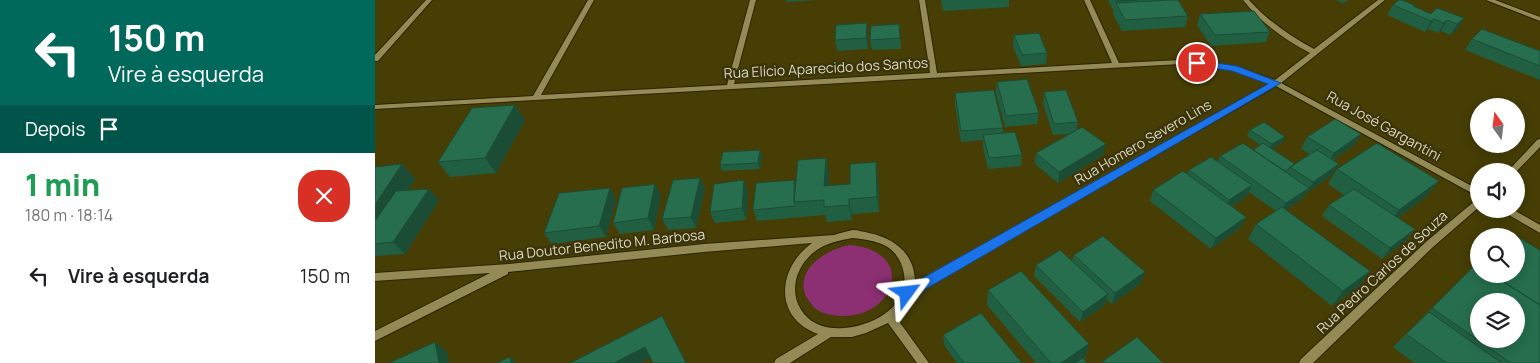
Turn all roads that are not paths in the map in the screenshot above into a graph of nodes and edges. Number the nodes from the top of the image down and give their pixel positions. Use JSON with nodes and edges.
{"nodes":[{"id":1,"x":429,"y":0,"type":"edge"},
{"id":2,"x":591,"y":0,"type":"edge"},
{"id":3,"x":753,"y":0,"type":"edge"},
{"id":4,"x":923,"y":0,"type":"edge"},
{"id":5,"x":1087,"y":0,"type":"edge"},
{"id":6,"x":1246,"y":0,"type":"edge"},
{"id":7,"x":1382,"y":0,"type":"edge"},
{"id":8,"x":1489,"y":0,"type":"edge"},
{"id":9,"x":1540,"y":19,"type":"edge"},
{"id":10,"x":1314,"y":52,"type":"junction"},
{"id":11,"x":375,"y":59,"type":"edge"},
{"id":12,"x":1116,"y":65,"type":"junction"},
{"id":13,"x":934,"y":75,"type":"junction"},
{"id":14,"x":1276,"y":83,"type":"junction"},
{"id":15,"x":731,"y":86,"type":"junction"},
{"id":16,"x":536,"y":97,"type":"junction"},
{"id":17,"x":375,"y":106,"type":"edge"},
{"id":18,"x":1540,"y":142,"type":"edge"},
{"id":19,"x":1520,"y":163,"type":"edge"},
{"id":20,"x":1470,"y":189,"type":"edge"},
{"id":21,"x":1470,"y":210,"type":"edge"},
{"id":22,"x":1521,"y":218,"type":"edge"},
{"id":23,"x":1540,"y":229,"type":"edge"},
{"id":24,"x":832,"y":238,"type":"junction"},
{"id":25,"x":509,"y":268,"type":"junction"},
{"id":26,"x":375,"y":277,"type":"edge"},
{"id":27,"x":907,"y":293,"type":"junction"},
{"id":28,"x":890,"y":317,"type":"junction"},
{"id":29,"x":829,"y":333,"type":"junction"},
{"id":30,"x":375,"y":336,"type":"edge"},
{"id":31,"x":780,"y":363,"type":"edge"},
{"id":32,"x":923,"y":363,"type":"edge"},
{"id":33,"x":1305,"y":363,"type":"edge"}],
"edges":[{"from":1,"to":11,"type":"street"},
{"from":2,"to":16,"type":"street"},
{"from":3,"to":15,"type":"street"},
{"from":4,"to":13,"type":"street"},
{"from":5,"to":12,"type":"street"},
{"from":6,"to":10,"type":"street"},
{"from":7,"to":10,"type":"street","name":"Rua Homero Severo Lins"},
{"from":8,"to":9,"type":"street"},
{"from":10,"to":14,"type":"street","name":"Rua Homero Severo Lins"},
{"from":12,"to":13,"type":"street","name":"Rua Elício Aparecido dos Santos"},
{"from":12,"to":14,"type":"street","name":"Rua Elício Aparecido dos Santos"},
{"from":13,"to":15,"type":"street","name":"Rua Elício Aparecido dos Santos"},
{"from":14,"to":20,"type":"street","name":"Rua José Gargantini"},
{"from":14,"to":27,"type":"street","name":"Rua Homero Severo Lins"},
{"from":15,"to":16,"type":"street","name":"Rua Elício Aparecido dos Santos"},
{"from":16,"to":17,"type":"street","name":"Rua Elício Aparecido dos Santos"},
{"from":18,"to":19,"type":"street"},
{"from":21,"to":33,"type":"street","name":"Rua Pedro Carlos de Souza"},
{"from":22,"to":23,"type":"street"},
{"from":24,"to":25,"type":"street","name":"Rua Doutor Benedito M. Barbosa"},
{"from":24,"to":27,"type":"street"},
{"from":24,"to":29,"type":"street"},
{"from":25,"to":26,"type":"street","name":"Rua Doutor Benedito M. Barbosa"},
{"from":25,"to":30,"type":"street"},
{"from":27,"to":28,"type":"street"},
{"from":28,"to":29,"type":"street"},
{"from":28,"to":32,"type":"street"},
{"from":29,"to":31,"type":"street"}]}
